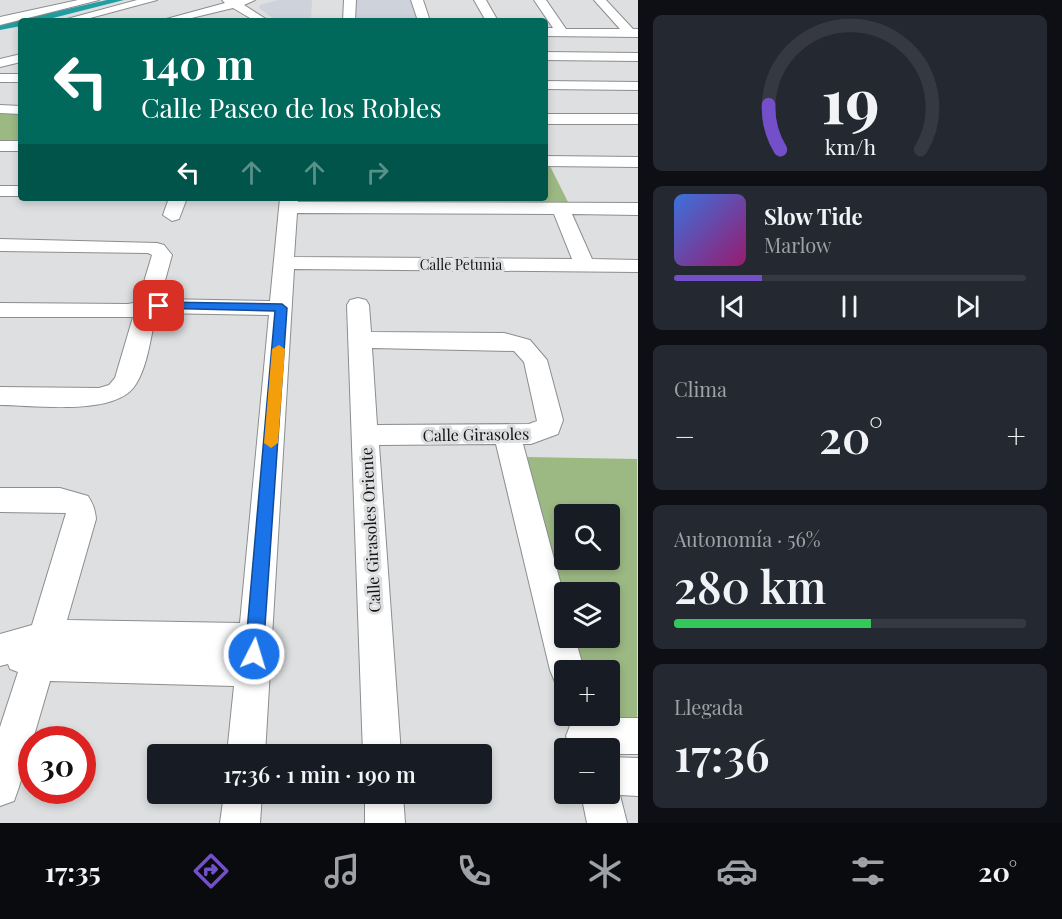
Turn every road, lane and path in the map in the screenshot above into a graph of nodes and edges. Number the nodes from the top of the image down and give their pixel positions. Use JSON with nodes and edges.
{"nodes":[{"id":1,"x":93,"y":0,"type":"edge"},
{"id":2,"x":151,"y":0,"type":"edge"},
{"id":3,"x":249,"y":0,"type":"edge"},
{"id":4,"x":350,"y":0,"type":"edge"},
{"id":5,"x":417,"y":0,"type":"edge"},
{"id":6,"x":480,"y":0,"type":"edge"},
{"id":7,"x":540,"y":0,"type":"edge"},
{"id":8,"x":600,"y":0,"type":"edge"},
{"id":9,"x":266,"y":1,"type":"edge"},
{"id":10,"x":232,"y":2,"type":"edge"},
{"id":11,"x":79,"y":18,"type":"edge"},
{"id":12,"x":183,"y":18,"type":"edge"},
{"id":13,"x":258,"y":18,"type":"edge"},
{"id":14,"x":349,"y":18,"type":"edge"},
{"id":15,"x":423,"y":18,"type":"edge"},
{"id":16,"x":490,"y":18,"type":"edge"},
{"id":17,"x":0,"y":21,"type":"edge"},
{"id":18,"x":548,"y":32,"type":"edge"},
{"id":19,"x":562,"y":32,"type":"junction"},
{"id":20,"x":634,"y":33,"type":"edge"},
{"id":21,"x":548,"y":56,"type":"edge"},
{"id":22,"x":638,"y":57,"type":"edge"},
{"id":23,"x":18,"y":59,"type":"edge"},
{"id":24,"x":0,"y":63,"type":"edge"},
{"id":25,"x":0,"y":78,"type":"edge"},
{"id":26,"x":18,"y":78,"type":"edge"},
{"id":27,"x":548,"y":85,"type":"edge"},
{"id":28,"x":638,"y":86,"type":"edge"},
{"id":29,"x":0,"y":110,"type":"edge"},
{"id":30,"x":18,"y":110,"type":"edge"},
{"id":31,"x":548,"y":119,"type":"edge"},
{"id":32,"x":638,"y":119,"type":"edge"},
{"id":33,"x":0,"y":146,"type":"edge"},
{"id":34,"x":18,"y":147,"type":"edge"},
{"id":35,"x":548,"y":161,"type":"edge"},
{"id":36,"x":638,"y":162,"type":"edge"},
{"id":37,"x":0,"y":191,"type":"edge"},
{"id":38,"x":18,"y":191,"type":"edge"},
{"id":39,"x":289,"y":203,"type":"edge"},
{"id":40,"x":561,"y":209,"type":"junction"},
{"id":41,"x":638,"y":209,"type":"edge"},
{"id":42,"x":0,"y":245,"type":"edge"},
{"id":43,"x":285,"y":263,"type":"junction"},
{"id":44,"x":584,"y":265,"type":"junction"},
{"id":45,"x":638,"y":266,"type":"edge"},
{"id":46,"x":358,"y":304,"type":"dead end"},
{"id":47,"x":0,"y":310,"type":"edge"},
{"id":48,"x":140,"y":312,"type":"junction"},
{"id":49,"x":281,"y":314,"type":"junction"},
{"id":50,"x":360,"y":340,"type":"junction"},
{"id":51,"x":0,"y":396,"type":"edge"},
{"id":52,"x":365,"y":435,"type":"junction"},
{"id":53,"x":507,"y":435,"type":"junction"},
{"id":54,"x":0,"y":500,"type":"edge"},
{"id":55,"x":0,"y":650,"type":"edge"},
{"id":56,"x":42,"y":650,"type":"junction"},
{"id":57,"x":254,"y":654,"type":"junction"},
{"id":58,"x":564,"y":660,"type":"edge"},
{"id":59,"x":583,"y":733,"type":"edge"},
{"id":60,"x":638,"y":736,"type":"edge"},
{"id":61,"x":247,"y":744,"type":"edge"},
{"id":62,"x":381,"y":744,"type":"edge"},
{"id":63,"x":620,"y":776,"type":"edge"},
{"id":64,"x":638,"y":777,"type":"edge"},
{"id":65,"x":0,"y":787,"type":"edge"},
{"id":66,"x":242,"y":804,"type":"edge"},
{"id":67,"x":384,"y":804,"type":"edge"},
{"id":68,"x":602,"y":804,"type":"edge"},
{"id":69,"x":240,"y":823,"type":"edge"},
{"id":70,"x":385,"y":823,"type":"edge"},
{"id":71,"x":607,"y":823,"type":"edge"}],
"edges":[{"from":1,"to":17,"type":"street"},
{"from":2,"to":11,"type":"street"},
{"from":3,"to":10,"type":"street"},
{"from":4,"to":14,"type":"street"},
{"from":5,"to":15,"type":"street"},
{"from":6,"to":16,"type":"street"},
{"from":7,"to":19,"type":"street"},
{"from":8,"to":20,"type":"street"},
{"from":9,"to":10,"type":"street"},
{"from":10,"to":12,"type":"street"},
{"from":10,"to":13,"type":"street"},
{"from":18,"to":19,"type":"street"},
{"from":19,"to":20,"type":"street"},
{"from":21,"to":22,"type":"street"},
{"from":23,"to":24,"type":"street"},
{"from":25,"to":26,"type":"street"},
{"from":27,"to":28,"type":"street"},
{"from":29,"to":30,"type":"street"},
{"from":31,"to":32,"type":"street"},
{"from":33,"to":34,"type":"street"},
{"from":35,"to":36,"type":"street"},
{"from":37,"to":38,"type":"street"},
{"from":39,"to":40,"type":"street"},
{"from":39,"to":43,"type":"street"},
{"from":40,"to":41,"type":"street"},
{"from":40,"to":44,"type":"street"},
{"from":42,"to":48,"type":"street"},
{"from":43,"to":44,"type":"street","name":"Calle Petunia"},
{"from":43,"to":49,"type":"street"},
{"from":44,"to":45,"type":"street","name":"Calle Petunia"},
{"from":46,"to":50,"type":"street","name":"Calle Girasoles Oriente"},
{"from":47,"to":48,"type":"street"},
{"from":48,"to":49,"type":"street"},
{"from":48,"to":51,"type":"street"},
{"from":49,"to":57,"type":"street"},
{"from":50,"to":52,"type":"street","name":"Calle Girasoles Oriente"},
{"from":50,"to":53,"type":"street","name":"Calle Girasoles"},
{"from":52,"to":53,"type":"street","name":"Calle Girasoles"},
{"from":52,"to":62,"type":"street","name":"Calle Girasoles Oriente"},
{"from":53,"to":58,"type":"street"},
{"from":54,"to":56,"type":"street"},
{"from":55,"to":56,"type":"street"},
{"from":56,"to":57,"type":"street"},
{"from":56,"to":65,"type":"street"},
{"from":57,"to":61,"type":"street"},
{"from":59,"to":60,"type":"street"},
{"from":63,"to":64,"type":"street"},
{"from":66,"to":69,"type":"street"},
{"from":67,"to":70,"type":"street"},
{"from":68,"to":71,"type":"street"}]}
